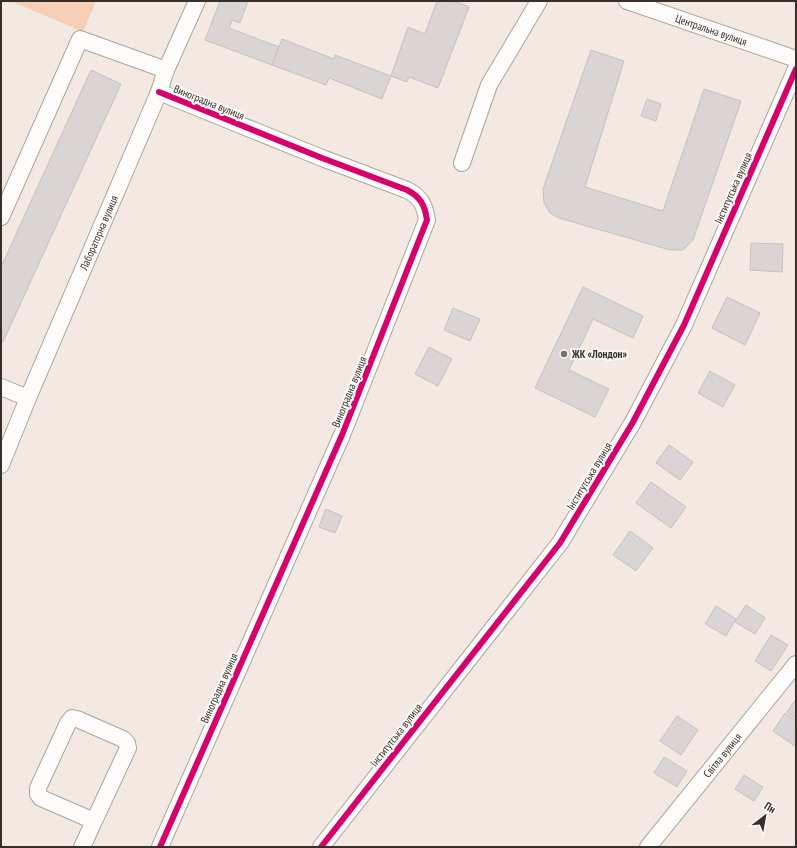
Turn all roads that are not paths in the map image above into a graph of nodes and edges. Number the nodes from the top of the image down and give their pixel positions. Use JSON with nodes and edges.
{"nodes":[{"id":1,"x":198,"y":1,"type":"edge"},
{"id":2,"x":539,"y":1,"type":"edge"},
{"id":3,"x":627,"y":1,"type":"edge"},
{"id":4,"x":796,"y":59,"type":"edge"},
{"id":5,"x":796,"y":69,"type":"edge"},
{"id":6,"x":166,"y":70,"type":"junction"},
{"id":7,"x":159,"y":92,"type":"junction"},
{"id":8,"x":462,"y":163,"type":"dead end"},
{"id":9,"x":1,"y":217,"type":"edge"},
{"id":10,"x":1,"y":387,"type":"edge"},
{"id":11,"x":28,"y":398,"type":"junction"},
{"id":12,"x":1,"y":465,"type":"edge"},
{"id":13,"x":796,"y":664,"type":"edge"},
{"id":14,"x":94,"y":822,"type":"junction"},
{"id":15,"x":82,"y":847,"type":"edge"},
{"id":16,"x":160,"y":847,"type":"edge"},
{"id":17,"x":321,"y":847,"type":"edge"},
{"id":18,"x":648,"y":847,"type":"edge"}],
"edges":[{"from":1,"to":6,"type":"street","name":"Лабораторна вулиця"},
{"from":2,"to":8,"type":"street"},
{"from":3,"to":4,"type":"street","name":"Центральна вулиця"},
{"from":5,"to":17,"type":"street","name":"Інститутська вулиця"},
{"from":6,"to":7,"type":"street","name":"Лабораторна вулиця"},
{"from":6,"to":9,"type":"street"},
{"from":7,"to":11,"type":"street","name":"Лабораторна вулиця"},
{"from":7,"to":16,"type":"street","name":"Виноградна вулиця"},
{"from":10,"to":11,"type":"street"},
{"from":11,"to":12,"type":"street","name":"Лабораторна вулиця"},
{"from":13,"to":18,"type":"street","name":"Світла вулиця"},
{"from":14,"to":14,"type":"street"},
{"from":14,"to":15,"type":"street"}]}
